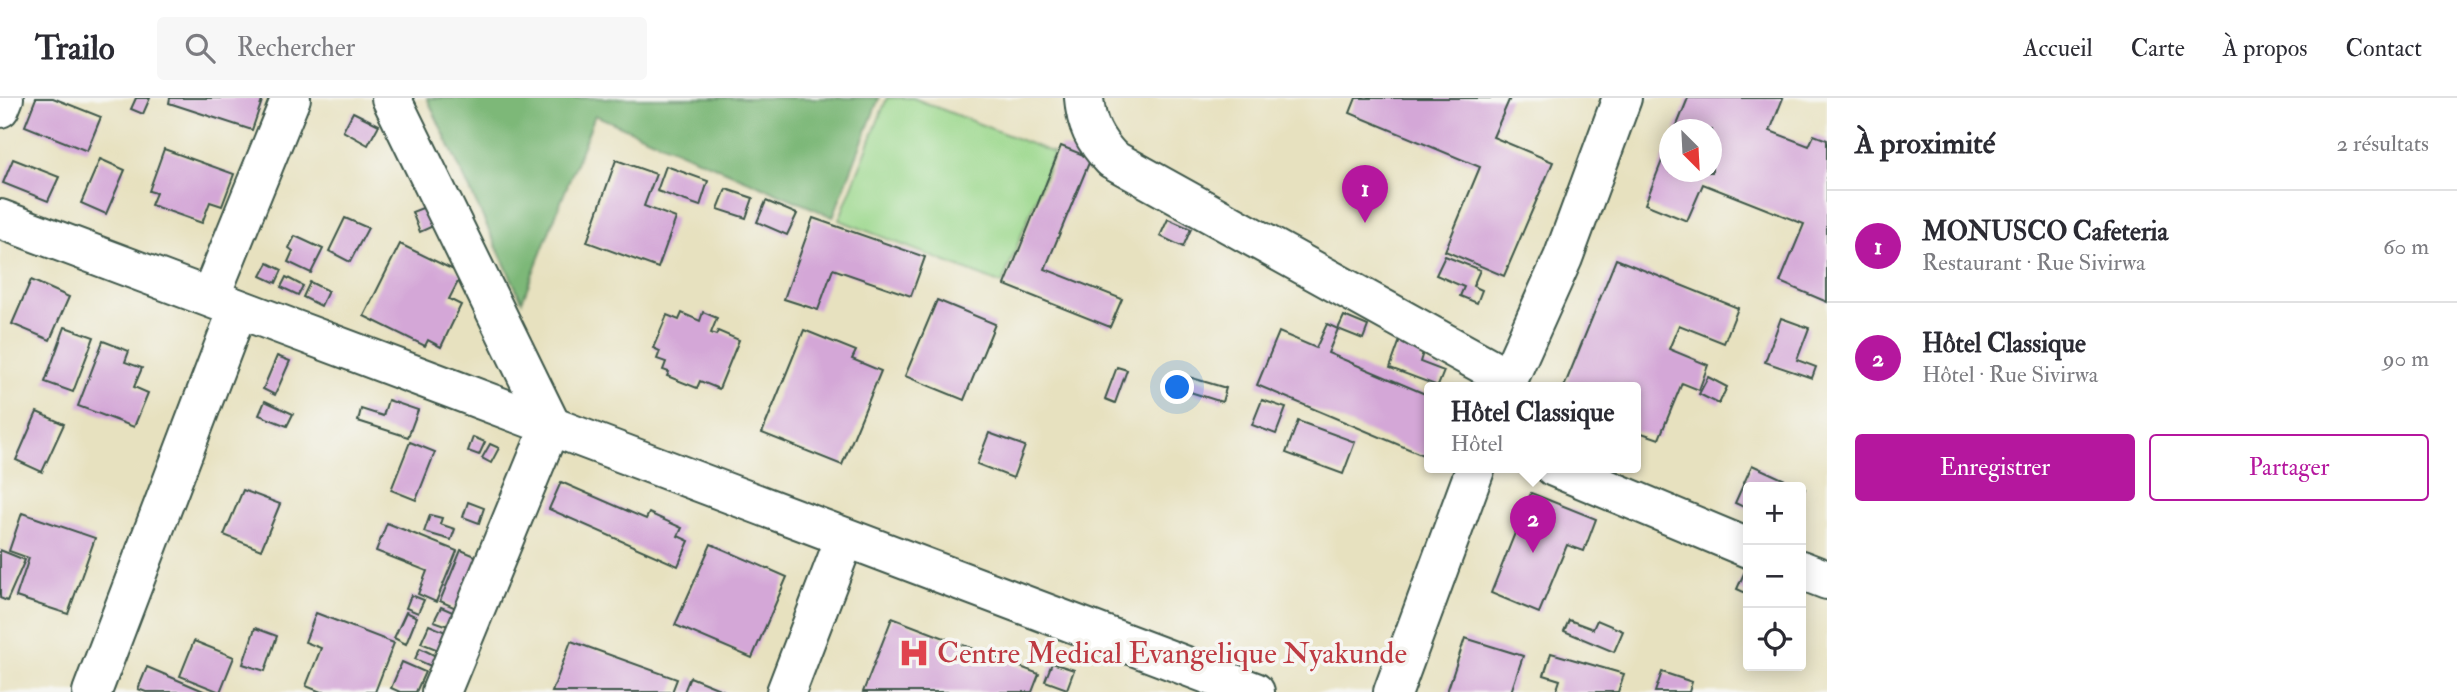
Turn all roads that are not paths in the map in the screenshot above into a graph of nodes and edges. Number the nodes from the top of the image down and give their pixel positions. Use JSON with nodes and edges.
{"nodes":[{"id":1,"x":4,"y":98,"type":"edge"},
{"id":2,"x":290,"y":98,"type":"edge"},
{"id":3,"x":391,"y":98,"type":"edge"},
{"id":4,"x":1084,"y":98,"type":"edge"},
{"id":5,"x":1622,"y":98,"type":"edge"},
{"id":6,"x":0,"y":108,"type":"edge"},
{"id":7,"x":0,"y":219,"type":"edge"},
{"id":8,"x":224,"y":303,"type":"junction"},
{"id":9,"x":1507,"y":382,"type":"edge"},
{"id":10,"x":551,"y":425,"type":"junction"},
{"id":11,"x":1474,"y":473,"type":"edge"},
{"id":12,"x":1568,"y":473,"type":"edge"},
{"id":13,"x":845,"y":538,"type":"junction"},
{"id":14,"x":1743,"y":546,"type":"edge"},
{"id":15,"x":1806,"y":572,"type":"edge"},
{"id":16,"x":1827,"y":580,"type":"edge"},
{"id":17,"x":92,"y":692,"type":"edge"},
{"id":18,"x":441,"y":692,"type":"edge"},
{"id":19,"x":786,"y":692,"type":"edge"},
{"id":20,"x":1255,"y":692,"type":"edge"},
{"id":21,"x":1393,"y":692,"type":"edge"}],
"edges":[{"from":1,"to":6,"type":"main road"},
{"from":2,"to":8,"type":"main road"},
{"from":3,"to":10,"type":"main road"},
{"from":4,"to":9,"type":"main road"},
{"from":5,"to":9,"type":"main road"},
{"from":7,"to":8,"type":"main road"},
{"from":8,"to":10,"type":"main road"},
{"from":8,"to":17,"type":"main road"},
{"from":10,"to":13,"type":"main road"},
{"from":10,"to":18,"type":"main road"},
{"from":11,"to":21,"type":"main road"},
{"from":12,"to":14,"type":"main road"},
{"from":13,"to":19,"type":"main road"},
{"from":13,"to":20,"type":"main road"},
{"from":15,"to":16,"type":"main road"}]}
